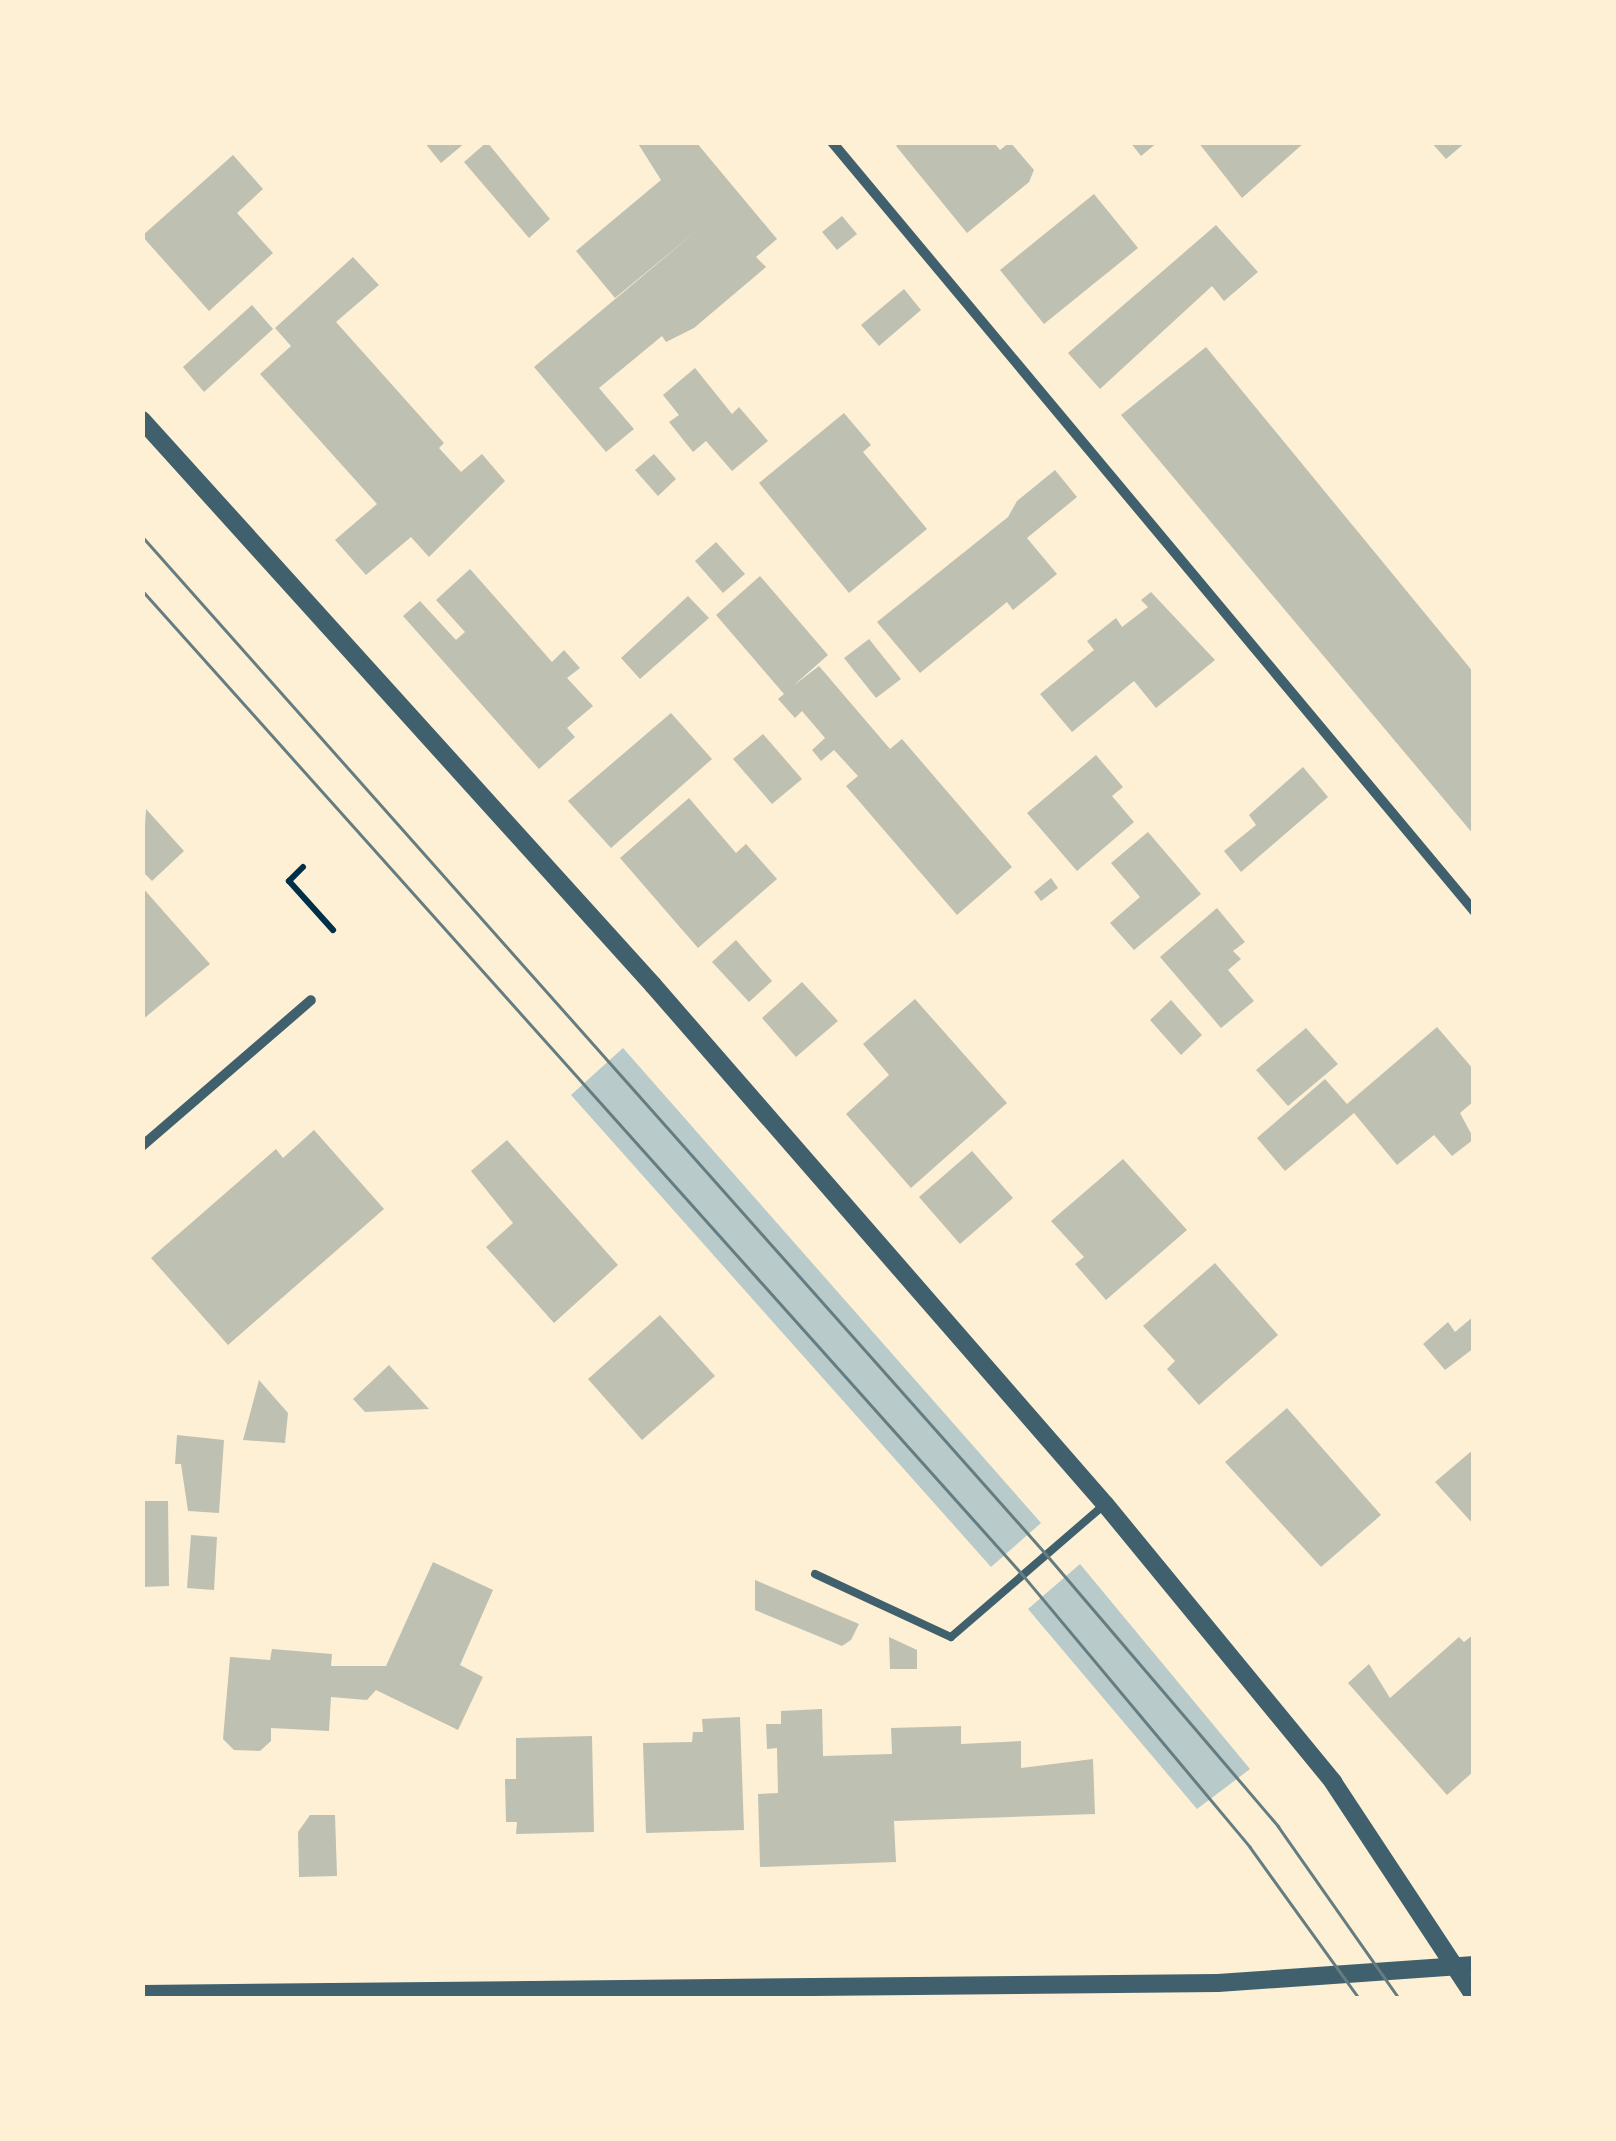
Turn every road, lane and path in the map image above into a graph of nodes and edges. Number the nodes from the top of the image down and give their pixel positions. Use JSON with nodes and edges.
{"nodes":[{"id":1,"x":832,"y":142,"type":"edge"},
{"id":2,"x":142,"y":420,"type":"edge"},
{"id":3,"x":304,"y":868,"type":"dead end"},
{"id":4,"x":1474,"y":910,"type":"edge"},
{"id":5,"x":333,"y":930,"type":"dead end"},
{"id":6,"x":311,"y":1000,"type":"dead end"},
{"id":7,"x":142,"y":1146,"type":"edge"},
{"id":8,"x":1105,"y":1504,"type":"junction"},
{"id":9,"x":815,"y":1574,"type":"dead end"},
{"id":10,"x":1464,"y":1966,"type":"edge"},
{"id":11,"x":1215,"y":1991,"type":"edge"},
{"id":12,"x":142,"y":1994,"type":"edge"},
{"id":13,"x":1474,"y":1996,"type":"edge"}],
"edges":[{"from":1,"to":4,"type":"street"},
{"from":2,"to":8,"type":"street"},
{"from":3,"to":5,"type":"path"},
{"from":6,"to":7,"type":"street"},
{"from":8,"to":9,"type":"lane"},
{"from":8,"to":10,"type":"street"},
{"from":10,"to":11,"type":"street"},
{"from":10,"to":13,"type":"street"},
{"from":11,"to":12,"type":"street"}]}
